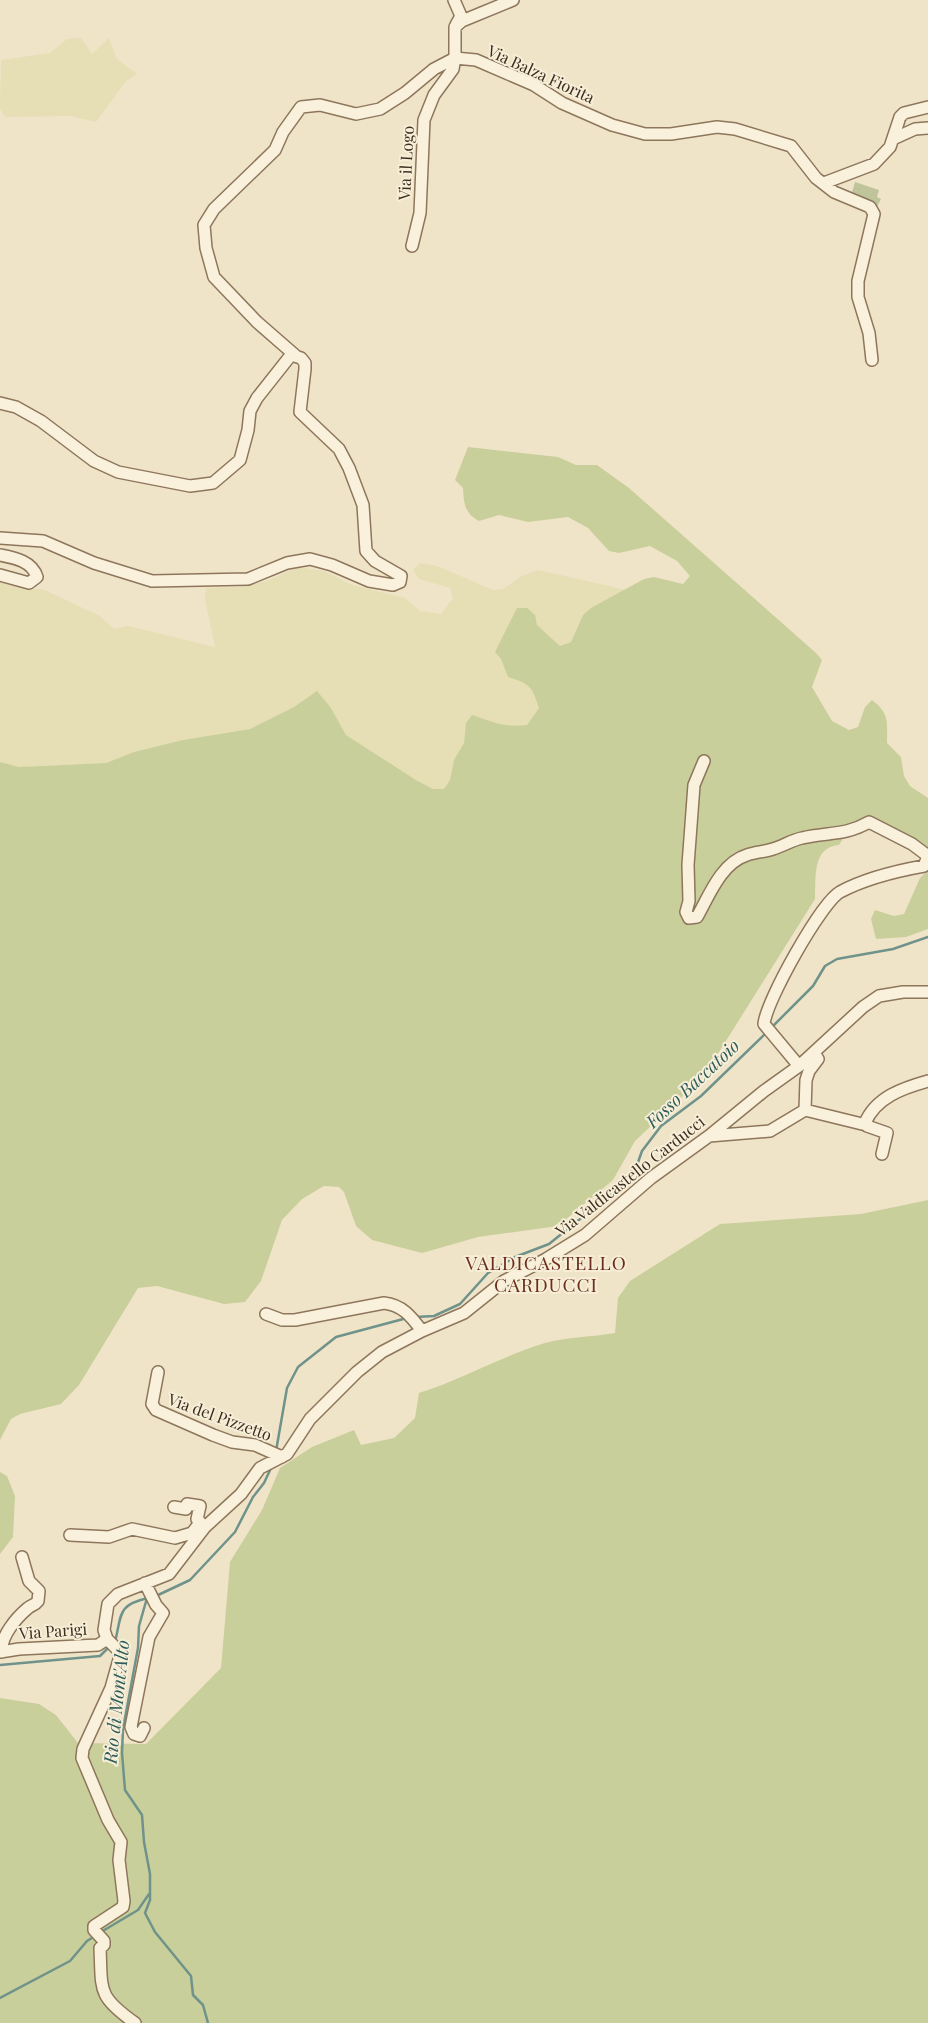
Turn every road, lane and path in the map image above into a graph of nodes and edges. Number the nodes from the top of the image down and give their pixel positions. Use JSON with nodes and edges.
{"nodes":[{"id":1,"x":454,"y":0,"type":"edge"},
{"id":2,"x":513,"y":0,"type":"edge"},
{"id":3,"x":456,"y":27,"type":"junction"},
{"id":4,"x":455,"y":58,"type":"junction"},
{"id":5,"x":928,"y":108,"type":"edge"},
{"id":6,"x":928,"y":128,"type":"edge"},
{"id":7,"x":893,"y":139,"type":"junction"},
{"id":8,"x":824,"y":183,"type":"junction"},
{"id":9,"x":412,"y":246,"type":"dead end"},
{"id":10,"x":294,"y":355,"type":"junction"},
{"id":11,"x":872,"y":360,"type":"dead end"},
{"id":12,"x":0,"y":402,"type":"edge"},
{"id":13,"x":0,"y":538,"type":"edge"},
{"id":14,"x":0,"y":555,"type":"edge"},
{"id":15,"x":0,"y":575,"type":"edge"},
{"id":16,"x":704,"y":761,"type":"dead end"},
{"id":17,"x":928,"y":992,"type":"edge"},
{"id":18,"x":815,"y":1053,"type":"junction"},
{"id":19,"x":799,"y":1066,"type":"junction"},
{"id":20,"x":928,"y":1082,"type":"edge"},
{"id":21,"x":805,"y":1110,"type":"junction"},
{"id":22,"x":865,"y":1123,"type":"junction"},
{"id":23,"x":709,"y":1136,"type":"junction"},
{"id":24,"x":882,"y":1154,"type":"dead end"},
{"id":25,"x":266,"y":1314,"type":"dead end"},
{"id":26,"x":418,"y":1326,"type":"junction"},
{"id":27,"x":158,"y":1372,"type":"dead end"},
{"id":28,"x":282,"y":1457,"type":"junction"},
{"id":29,"x":174,"y":1507,"type":"dead end"},
{"id":30,"x":202,"y":1526,"type":"junction"},
{"id":31,"x":70,"y":1535,"type":"dead end"},
{"id":32,"x":22,"y":1557,"type":"dead end"},
{"id":33,"x":146,"y":1585,"type":"junction"},
{"id":34,"x":110,"y":1642,"type":"junction"},
{"id":35,"x":1,"y":1652,"type":"edge"},
{"id":36,"x":144,"y":1728,"type":"dead end"},
{"id":37,"x":135,"y":2023,"type":"edge"}],
"edges":[{"from":1,"to":3,"type":"street"},
{"from":2,"to":3,"type":"street"},
{"from":3,"to":4,"type":"street"},
{"from":4,"to":8,"type":"street","name":"Via Balza Fiorita"},
{"from":4,"to":9,"type":"street","name":"Via il Logo"},
{"from":4,"to":10,"type":"street"},
{"from":5,"to":7,"type":"street"},
{"from":6,"to":7,"type":"street"},
{"from":7,"to":8,"type":"street"},
{"from":8,"to":11,"type":"street","name":"Via Balza Fiorita"},
{"from":10,"to":12,"type":"street"},
{"from":10,"to":13,"type":"street"},
{"from":14,"to":15,"type":"street"},
{"from":16,"to":19,"type":"street"},
{"from":17,"to":18,"type":"street","name":"Via Valdicastello Carducci"},
{"from":18,"to":19,"type":"street","name":"Via Valdicastello Carducci"},
{"from":18,"to":21,"type":"street"},
{"from":19,"to":23,"type":"street","name":"Via Valdicastello Carducci"},
{"from":20,"to":22,"type":"street"},
{"from":21,"to":22,"type":"street"},
{"from":21,"to":23,"type":"street"},
{"from":22,"to":24,"type":"street"},
{"from":23,"to":26,"type":"street","name":"Via Valdicastello Carducci"},
{"from":25,"to":26,"type":"street"},
{"from":26,"to":28,"type":"street","name":"Via Valdicastello Carducci"},
{"from":27,"to":28,"type":"street","name":"Via del Pizzetto"},
{"from":28,"to":30,"type":"street","name":"Via Valdicastello Carducci"},
{"from":29,"to":30,"type":"street"},
{"from":30,"to":31,"type":"street"},
{"from":30,"to":33,"type":"street","name":"Via Valdicastello Carducci"},
{"from":32,"to":35,"type":"street"},
{"from":33,"to":34,"type":"street","name":"Via Valdicastello Carducci"},
{"from":33,"to":36,"type":"street"},
{"from":34,"to":35,"type":"street","name":"Via Parigi"},
{"from":34,"to":37,"type":"street","name":"Via Valdicastello Carducci"}]}
